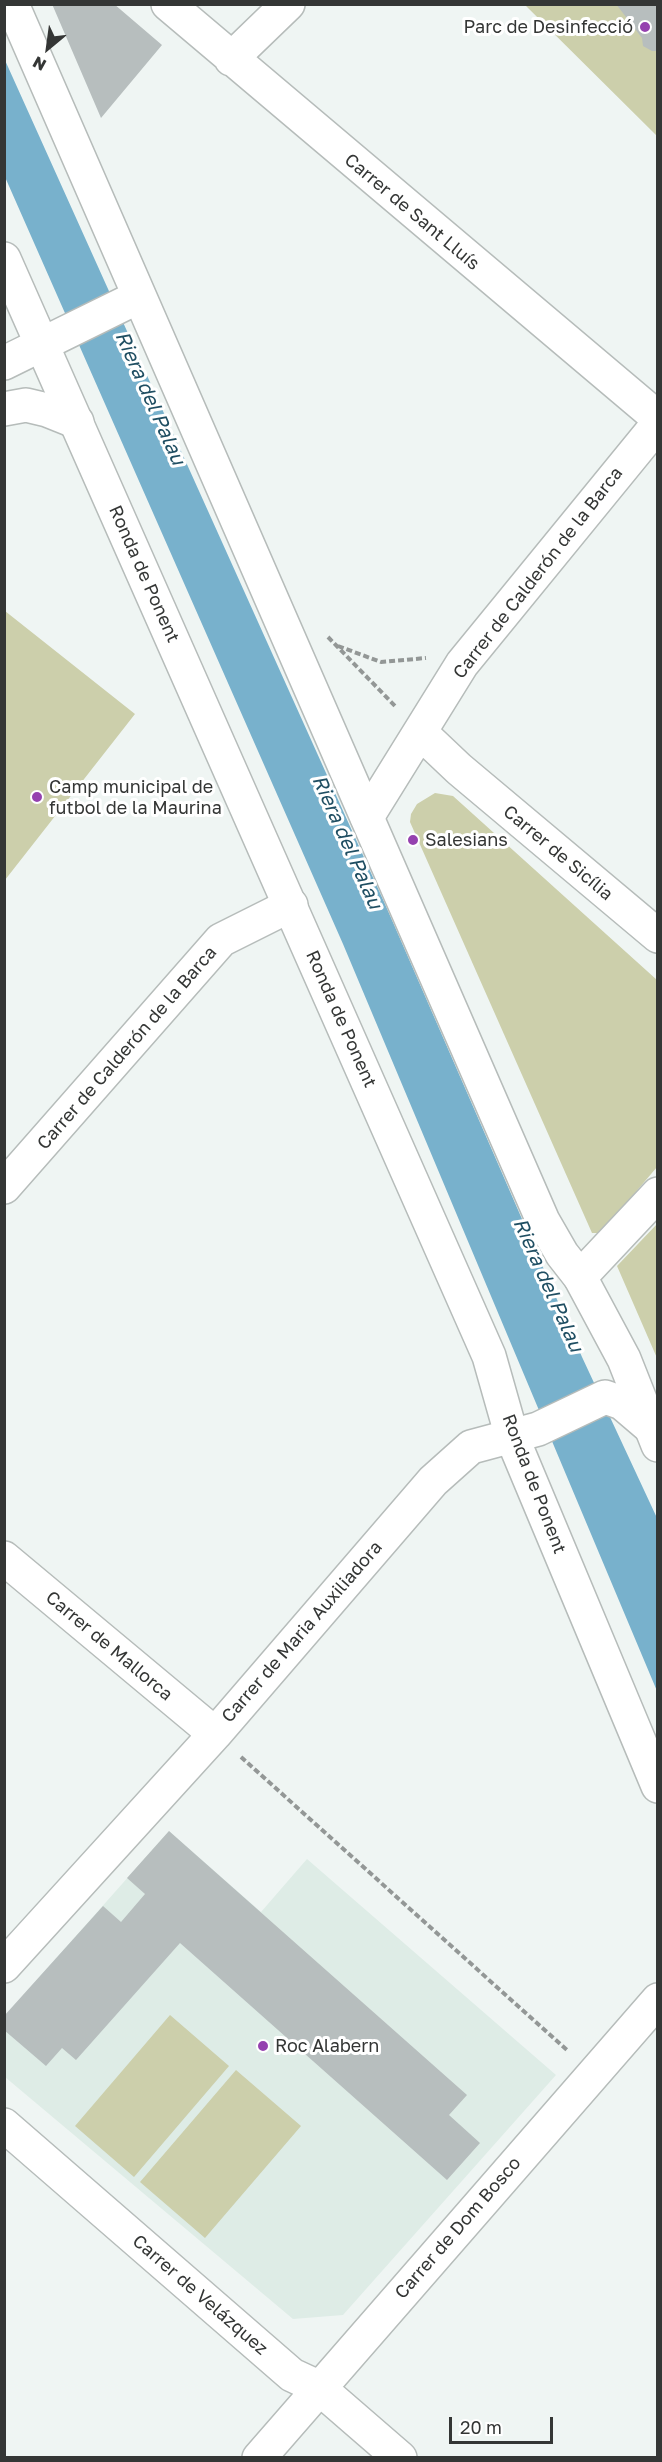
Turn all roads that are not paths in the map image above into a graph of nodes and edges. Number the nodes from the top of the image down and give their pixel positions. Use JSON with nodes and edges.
{"nodes":[{"id":1,"x":12,"y":4,"type":"edge"},
{"id":2,"x":168,"y":4,"type":"edge"},
{"id":3,"x":288,"y":4,"type":"edge"},
{"id":4,"x":231,"y":59,"type":"junction"},
{"id":5,"x":4,"y":259,"type":"edge"},
{"id":6,"x":134,"y":299,"type":"junction"},
{"id":7,"x":54,"y":339,"type":"junction"},
{"id":8,"x":4,"y":363,"type":"edge"},
{"id":9,"x":4,"y":409,"type":"edge"},
{"id":10,"x":657,"y":418,"type":"edge"},
{"id":11,"x":77,"y":422,"type":"junction"},
{"id":12,"x":657,"y":424,"type":"edge"},
{"id":13,"x":421,"y":733,"type":"junction"},
{"id":14,"x":459,"y":769,"type":"junction"},
{"id":15,"x":367,"y":817,"type":"junction"},
{"id":16,"x":291,"y":905,"type":"junction"},
{"id":17,"x":657,"y":936,"type":"edge"},
{"id":18,"x":4,"y":1187,"type":"edge"},
{"id":19,"x":657,"y":1194,"type":"edge"},
{"id":20,"x":580,"y":1277,"type":"junction"},
{"id":21,"x":525,"y":1433,"type":"junction"},
{"id":22,"x":653,"y":1436,"type":"edge"},
{"id":23,"x":4,"y":1558,"type":"edge"},
{"id":24,"x":215,"y":1734,"type":"junction"},
{"id":25,"x":657,"y":1786,"type":"edge"},
{"id":26,"x":4,"y":1966,"type":"edge"},
{"id":27,"x":657,"y":2000,"type":"edge"},
{"id":28,"x":4,"y":2125,"type":"edge"},
{"id":29,"x":318,"y":2387,"type":"junction"},
{"id":30,"x":259,"y":2457,"type":"edge"},
{"id":31,"x":400,"y":2457,"type":"edge"}],
"edges":[{"from":1,"to":6,"type":"street"},
{"from":2,"to":4,"type":"street","name":"Carrer de Sant Lluís"},
{"from":3,"to":4,"type":"street"},
{"from":4,"to":10,"type":"street","name":"Carrer de Sant Lluís"},
{"from":5,"to":7,"type":"street","name":"Ronda de Ponent"},
{"from":6,"to":7,"type":"street"},
{"from":6,"to":15,"type":"street"},
{"from":7,"to":8,"type":"street"},
{"from":7,"to":11,"type":"street","name":"Ronda de Ponent"},
{"from":9,"to":11,"type":"street"},
{"from":11,"to":16,"type":"street","name":"Ronda de Ponent"},
{"from":12,"to":13,"type":"street","name":"Carrer de Calderón de la Barca"},
{"from":13,"to":14,"type":"street","name":"Carrer de Sicília"},
{"from":13,"to":15,"type":"street","name":"Carrer de Calderón de la Barca"},
{"from":14,"to":15,"type":"street"},
{"from":14,"to":17,"type":"street","name":"Carrer de Sicília"},
{"from":15,"to":20,"type":"street"},
{"from":16,"to":18,"type":"street","name":"Carrer de Calderón de la Barca"},
{"from":16,"to":21,"type":"street","name":"Ronda de Ponent"},
{"from":19,"to":20,"type":"street"},
{"from":20,"to":22,"type":"street"},
{"from":21,"to":22,"type":"street","name":"Carrer de Maria Auxiliadora"},
{"from":21,"to":24,"type":"street","name":"Carrer de Maria Auxiliadora"},
{"from":21,"to":25,"type":"street","name":"Ronda de Ponent"},
{"from":23,"to":24,"type":"street","name":"Carrer de Mallorca"},
{"from":24,"to":26,"type":"street","name":"Carrer de Maria Auxiliadora"},
{"from":27,"to":29,"type":"street","name":"Carrer de Dom Bosco"},
{"from":28,"to":29,"type":"street","name":"Carrer de Velázquez"},
{"from":29,"to":30,"type":"street","name":"Carrer de Dom Bosco"},
{"from":29,"to":31,"type":"street","name":"Carrer de Velázquez"}]}
